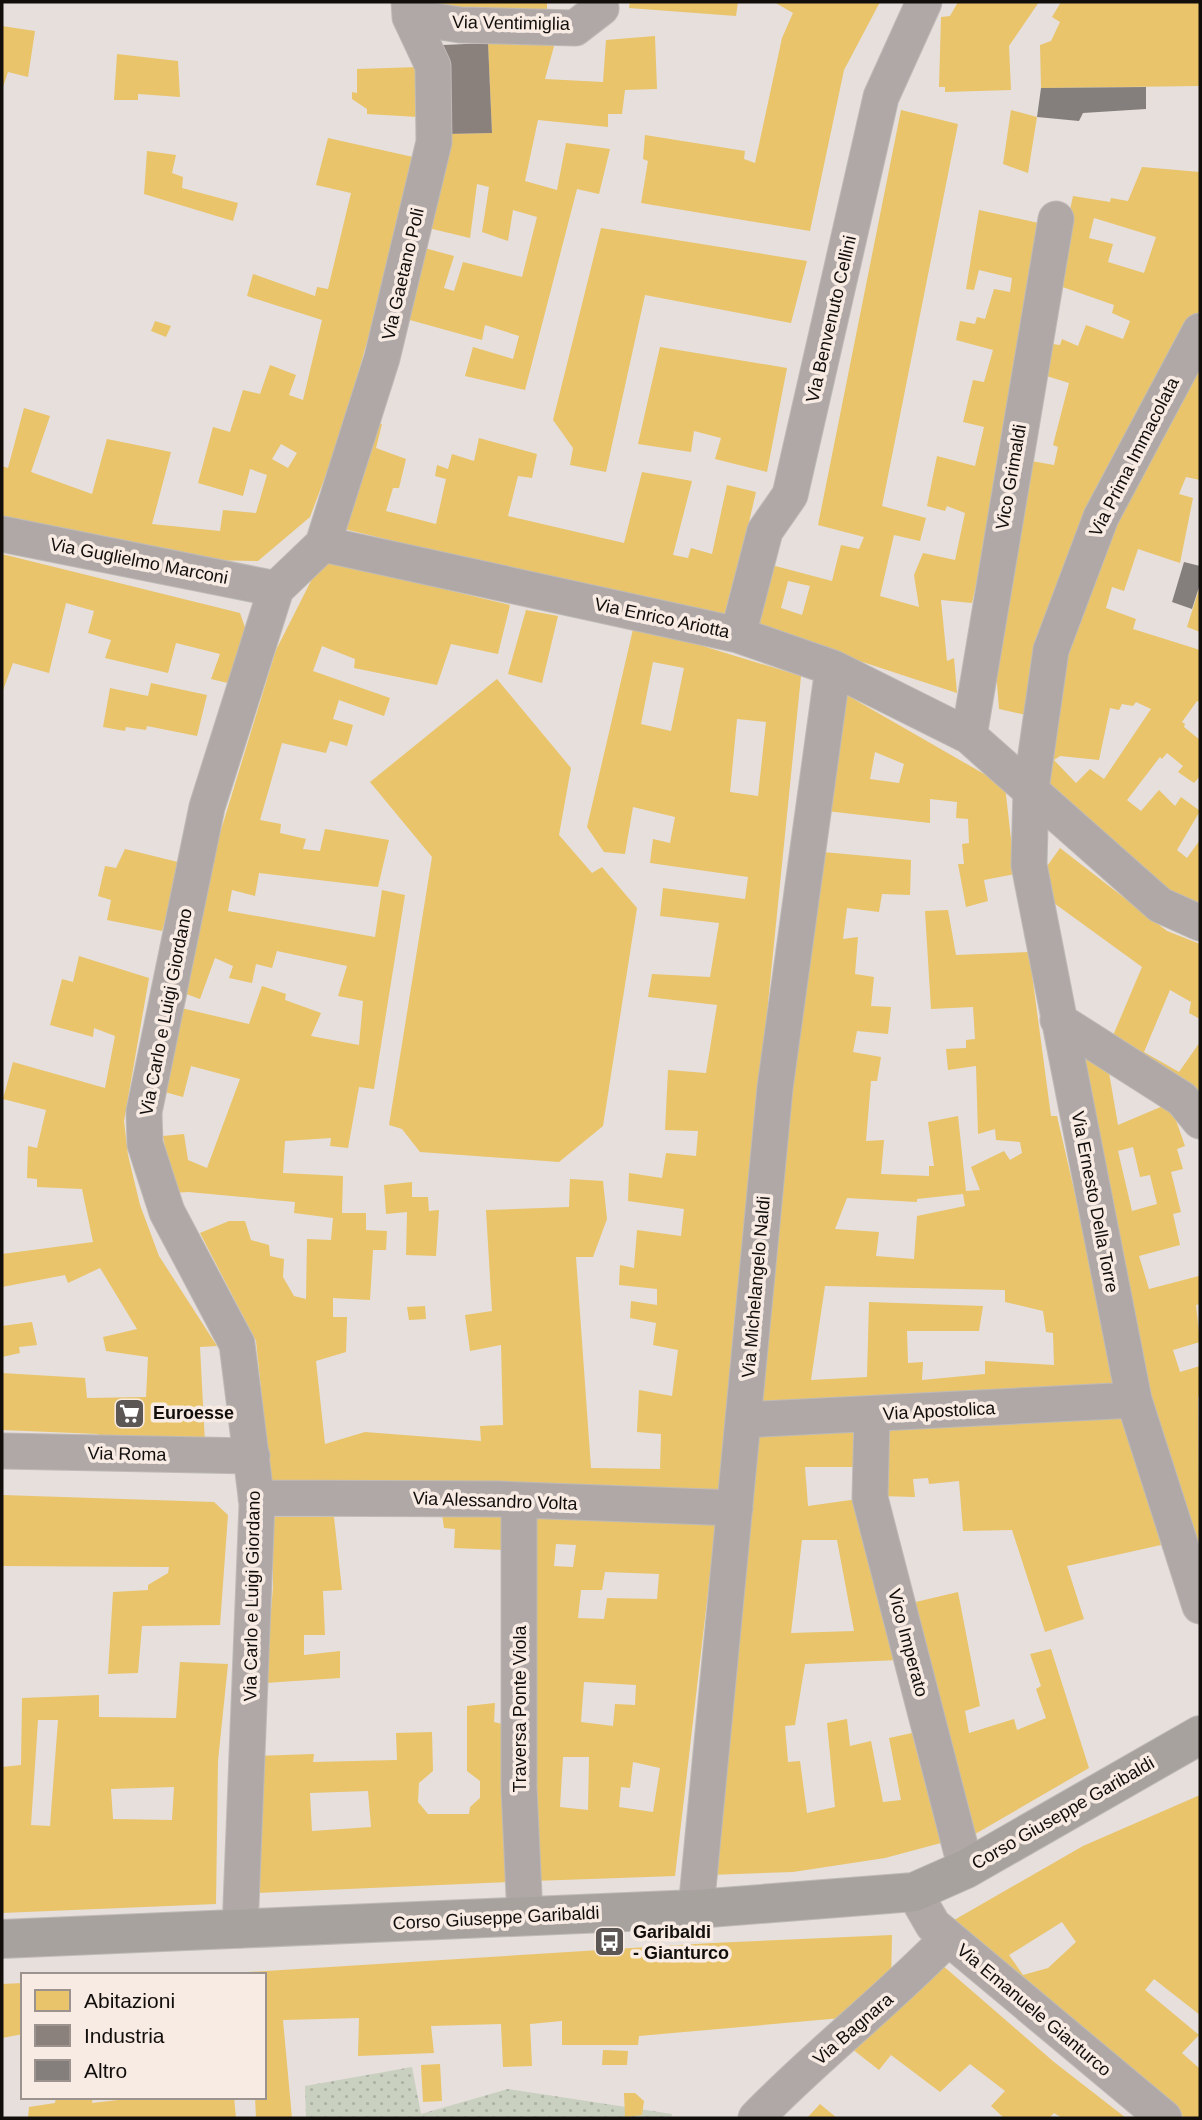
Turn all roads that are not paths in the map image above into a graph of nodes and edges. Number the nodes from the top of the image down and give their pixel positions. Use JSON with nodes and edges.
{"nodes":[{"id":1,"x":600,"y":2,"type":"edge"},
{"id":2,"x":924,"y":2,"type":"edge"},
{"id":3,"x":409,"y":9,"type":"edge"},
{"id":4,"x":1056,"y":219,"type":"dead end"},
{"id":5,"x":1200,"y":331,"type":"edge"},
{"id":6,"x":2,"y":534,"type":"edge"},
{"id":7,"x":323,"y":544,"type":"junction"},
{"id":8,"x":276,"y":589,"type":"junction"},
{"id":9,"x":738,"y":635,"type":"junction"},
{"id":10,"x":833,"y":668,"type":"junction"},
{"id":11,"x":969,"y":736,"type":"junction"},
{"id":12,"x":1031,"y":789,"type":"junction"},
{"id":13,"x":1200,"y":923,"type":"edge"},
{"id":14,"x":1058,"y":1020,"type":"junction"},
{"id":15,"x":1200,"y":1121,"type":"edge"},
{"id":16,"x":1134,"y":1400,"type":"junction"},
{"id":17,"x":872,"y":1415,"type":"junction"},
{"id":18,"x":744,"y":1420,"type":"junction"},
{"id":19,"x":2,"y":1451,"type":"edge"},
{"id":20,"x":251,"y":1456,"type":"junction"},
{"id":21,"x":256,"y":1498,"type":"junction"},
{"id":22,"x":519,"y":1502,"type":"junction"},
{"id":23,"x":735,"y":1507,"type":"junction"},
{"id":24,"x":1200,"y":1606,"type":"edge"},
{"id":25,"x":1200,"y":1735,"type":"edge"},
{"id":26,"x":966,"y":1869,"type":"junction"},
{"id":27,"x":914,"y":1892,"type":"junction"},
{"id":28,"x":696,"y":1909,"type":"junction"},
{"id":29,"x":526,"y":1917,"type":"junction"},
{"id":30,"x":240,"y":1930,"type":"junction"},
{"id":31,"x":948,"y":1938,"type":"junction"},
{"id":32,"x":2,"y":1939,"type":"edge"},
{"id":33,"x":756,"y":2118,"type":"edge"},
{"id":34,"x":1164,"y":2118,"type":"edge"}],
"edges":[{"from":1,"to":3,"type":"street","name":"Via Ventimiglia"},
{"from":2,"to":9,"type":"street","name":"Via Benvenuto Cellini"},
{"from":3,"to":7,"type":"street","name":"Via Gaetano Poli"},
{"from":4,"to":11,"type":"street","name":"Vico Grimaldi"},
{"from":5,"to":12,"type":"street","name":"Via Prima Immacolata"},
{"from":6,"to":8,"type":"street","name":"Via Guglielmo Marconi"},
{"from":7,"to":8,"type":"street"},
{"from":7,"to":9,"type":"street","name":"Via Enrico Ariotta"},
{"from":8,"to":20,"type":"street","name":"Via Carlo e Luigi Giordano"},
{"from":9,"to":10,"type":"street","name":"Via Enrico Ariotta"},
{"from":10,"to":11,"type":"street","name":"Via Enrico Ariotta"},
{"from":10,"to":18,"type":"street","name":"Via Michelangelo Naldi"},
{"from":11,"to":12,"type":"street","name":"Via Enrico Ariotta"},
{"from":12,"to":13,"type":"street","name":"Via Enrico Ariotta"},
{"from":12,"to":14,"type":"street","name":"Via Ernesto Della Torre"},
{"from":14,"to":15,"type":"street"},
{"from":14,"to":16,"type":"street","name":"Via Ernesto Della Torre"},
{"from":16,"to":17,"type":"street","name":"Via Apostolica"},
{"from":16,"to":24,"type":"street","name":"Via Ernesto Della Torre"},
{"from":17,"to":18,"type":"street","name":"Via Apostolica"},
{"from":17,"to":26,"type":"street","name":"Vico Imperato"},
{"from":18,"to":23,"type":"street","name":"Via Michelangelo Naldi"},
{"from":19,"to":20,"type":"street","name":"Via Roma"},
{"from":20,"to":21,"type":"street","name":"Via Carlo e Luigi Giordano"},
{"from":21,"to":22,"type":"street","name":"Via Alessandro Volta"},
{"from":21,"to":30,"type":"street","name":"Via Carlo e Luigi Giordano"},
{"from":22,"to":23,"type":"street","name":"Via Alessandro Volta"},
{"from":22,"to":29,"type":"street","name":"Traversa Ponte Viola"},
{"from":23,"to":28,"type":"street","name":"Via Michelangelo Naldi"},
{"from":25,"to":26,"type":"main road","name":"Corso Giuseppe Garibaldi"},
{"from":26,"to":27,"type":"main road","name":"Corso Giuseppe Garibaldi"},
{"from":27,"to":28,"type":"main road","name":"Corso Giuseppe Garibaldi"},
{"from":27,"to":31,"type":"street","name":"Via Emanuele Gianturco"},
{"from":28,"to":29,"type":"main road","name":"Corso Giuseppe Garibaldi"},
{"from":29,"to":30,"type":"main road","name":"Corso Giuseppe Garibaldi"},
{"from":30,"to":32,"type":"main road","name":"Corso Giuseppe Garibaldi"},
{"from":31,"to":33,"type":"street","name":"Via Bagnara"},
{"from":31,"to":34,"type":"street","name":"Via Emanuele Gianturco"}]}
